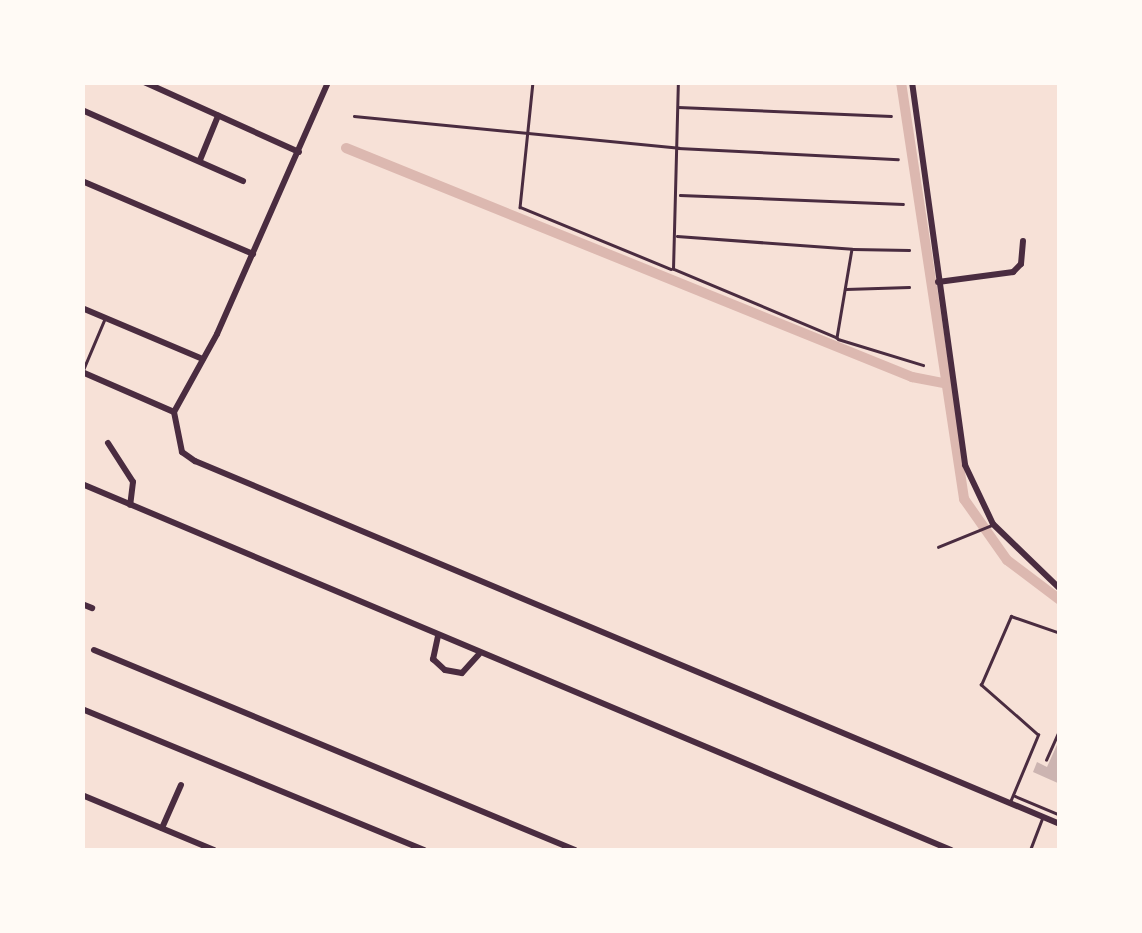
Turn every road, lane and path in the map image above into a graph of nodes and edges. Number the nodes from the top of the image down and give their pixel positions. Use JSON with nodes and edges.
{"nodes":[{"id":1,"x":144,"y":82,"type":"edge"},
{"id":2,"x":328,"y":82,"type":"edge"},
{"id":3,"x":534,"y":82,"type":"edge"},
{"id":4,"x":678,"y":82,"type":"edge"},
{"id":5,"x":912,"y":82,"type":"edge"},
{"id":6,"x":678,"y":106,"type":"junction"},
{"id":7,"x":82,"y":110,"type":"edge"},
{"id":8,"x":218,"y":116,"type":"junction"},
{"id":9,"x":354,"y":116,"type":"dead end"},
{"id":10,"x":891,"y":116,"type":"dead end"},
{"id":11,"x":528,"y":136,"type":"junction"},
{"id":12,"x":678,"y":148,"type":"junction"},
{"id":13,"x":299,"y":152,"type":"junction"},
{"id":14,"x":898,"y":159,"type":"dead end"},
{"id":15,"x":200,"y":160,"type":"junction"},
{"id":16,"x":82,"y":181,"type":"edge"},
{"id":17,"x":243,"y":181,"type":"dead end"},
{"id":18,"x":678,"y":195,"type":"junction"},
{"id":19,"x":903,"y":204,"type":"dead end"},
{"id":20,"x":678,"y":236,"type":"junction"},
{"id":21,"x":1023,"y":241,"type":"dead end"},
{"id":22,"x":852,"y":248,"type":"junction"},
{"id":23,"x":910,"y":250,"type":"dead end"},
{"id":24,"x":253,"y":254,"type":"junction"},
{"id":25,"x":672,"y":269,"type":"junction"},
{"id":26,"x":938,"y":282,"type":"junction"},
{"id":27,"x":909,"y":287,"type":"dead end"},
{"id":28,"x":845,"y":289,"type":"junction"},
{"id":29,"x":82,"y":308,"type":"edge"},
{"id":30,"x":104,"y":318,"type":"junction"},
{"id":31,"x":836,"y":338,"type":"junction"},
{"id":32,"x":203,"y":360,"type":"junction"},
{"id":33,"x":923,"y":365,"type":"dead end"},
{"id":34,"x":82,"y":372,"type":"edge"},
{"id":35,"x":174,"y":412,"type":"junction"},
{"id":36,"x":108,"y":443,"type":"dead end"},
{"id":37,"x":82,"y":484,"type":"edge"},
{"id":38,"x":130,"y":505,"type":"junction"},
{"id":39,"x":990,"y":526,"type":"junction"},
{"id":40,"x":938,"y":547,"type":"dead end"},
{"id":41,"x":1060,"y":589,"type":"edge"},
{"id":42,"x":82,"y":604,"type":"edge"},
{"id":43,"x":92,"y":608,"type":"dead end"},
{"id":44,"x":1060,"y":633,"type":"edge"},
{"id":45,"x":438,"y":636,"type":"junction"},
{"id":46,"x":94,"y":650,"type":"dead end"},
{"id":47,"x":480,"y":654,"type":"junction"},
{"id":48,"x":82,"y":709,"type":"edge"},
{"id":49,"x":1060,"y":729,"type":"edge"},
{"id":50,"x":1046,"y":760,"type":"dead end"},
{"id":51,"x":180,"y":785,"type":"dead end"},
{"id":52,"x":82,"y":795,"type":"edge"},
{"id":53,"x":1011,"y":799,"type":"junction"},
{"id":54,"x":1060,"y":814,"type":"edge"},
{"id":55,"x":1043,"y":817,"type":"junction"},
{"id":56,"x":1060,"y":824,"type":"edge"},
{"id":57,"x":162,"y":828,"type":"junction"},
{"id":58,"x":214,"y":850,"type":"edge"},
{"id":59,"x":424,"y":850,"type":"edge"},
{"id":60,"x":576,"y":850,"type":"edge"},
{"id":61,"x":951,"y":850,"type":"edge"},
{"id":62,"x":1030,"y":850,"type":"edge"}],
"edges":[{"from":1,"to":8,"type":"street"},
{"from":2,"to":13,"type":"street"},
{"from":3,"to":11,"type":"path"},
{"from":4,"to":6,"type":"path"},
{"from":5,"to":26,"type":"street"},
{"from":6,"to":10,"type":"path"},
{"from":6,"to":12,"type":"path"},
{"from":7,"to":15,"type":"street"},
{"from":8,"to":13,"type":"street"},
{"from":8,"to":15,"type":"street"},
{"from":9,"to":11,"type":"path"},
{"from":11,"to":12,"type":"path"},
{"from":11,"to":25,"type":"path"},
{"from":12,"to":14,"type":"path"},
{"from":12,"to":18,"type":"path"},
{"from":13,"to":24,"type":"street"},
{"from":15,"to":17,"type":"street"},
{"from":16,"to":24,"type":"street"},
{"from":18,"to":19,"type":"path"},
{"from":18,"to":20,"type":"path"},
{"from":20,"to":22,"type":"path"},
{"from":20,"to":25,"type":"path"},
{"from":21,"to":26,"type":"street"},
{"from":22,"to":23,"type":"path"},
{"from":22,"to":28,"type":"path"},
{"from":24,"to":32,"type":"street"},
{"from":25,"to":31,"type":"path"},
{"from":26,"to":39,"type":"street"},
{"from":27,"to":28,"type":"path"},
{"from":28,"to":31,"type":"path"},
{"from":29,"to":30,"type":"street"},
{"from":30,"to":32,"type":"street"},
{"from":30,"to":34,"type":"lane"},
{"from":31,"to":33,"type":"path"},
{"from":32,"to":35,"type":"street"},
{"from":34,"to":35,"type":"street"},
{"from":35,"to":53,"type":"street"},
{"from":36,"to":38,"type":"street"},
{"from":37,"to":38,"type":"street"},
{"from":38,"to":45,"type":"street"},
{"from":39,"to":40,"type":"lane"},
{"from":39,"to":41,"type":"street"},
{"from":42,"to":43,"type":"street"},
{"from":44,"to":53,"type":"lane"},
{"from":45,"to":47,"type":"street"},
{"from":45,"to":47,"type":"street"},
{"from":46,"to":60,"type":"street"},
{"from":47,"to":61,"type":"street"},
{"from":48,"to":59,"type":"street"},
{"from":49,"to":50,"type":"lane"},
{"from":51,"to":57,"type":"street"},
{"from":52,"to":57,"type":"street"},
{"from":53,"to":54,"type":"lane"},
{"from":53,"to":55,"type":"street"},
{"from":55,"to":56,"type":"street"},
{"from":55,"to":62,"type":"lane"},
{"from":57,"to":58,"type":"street"}]}
